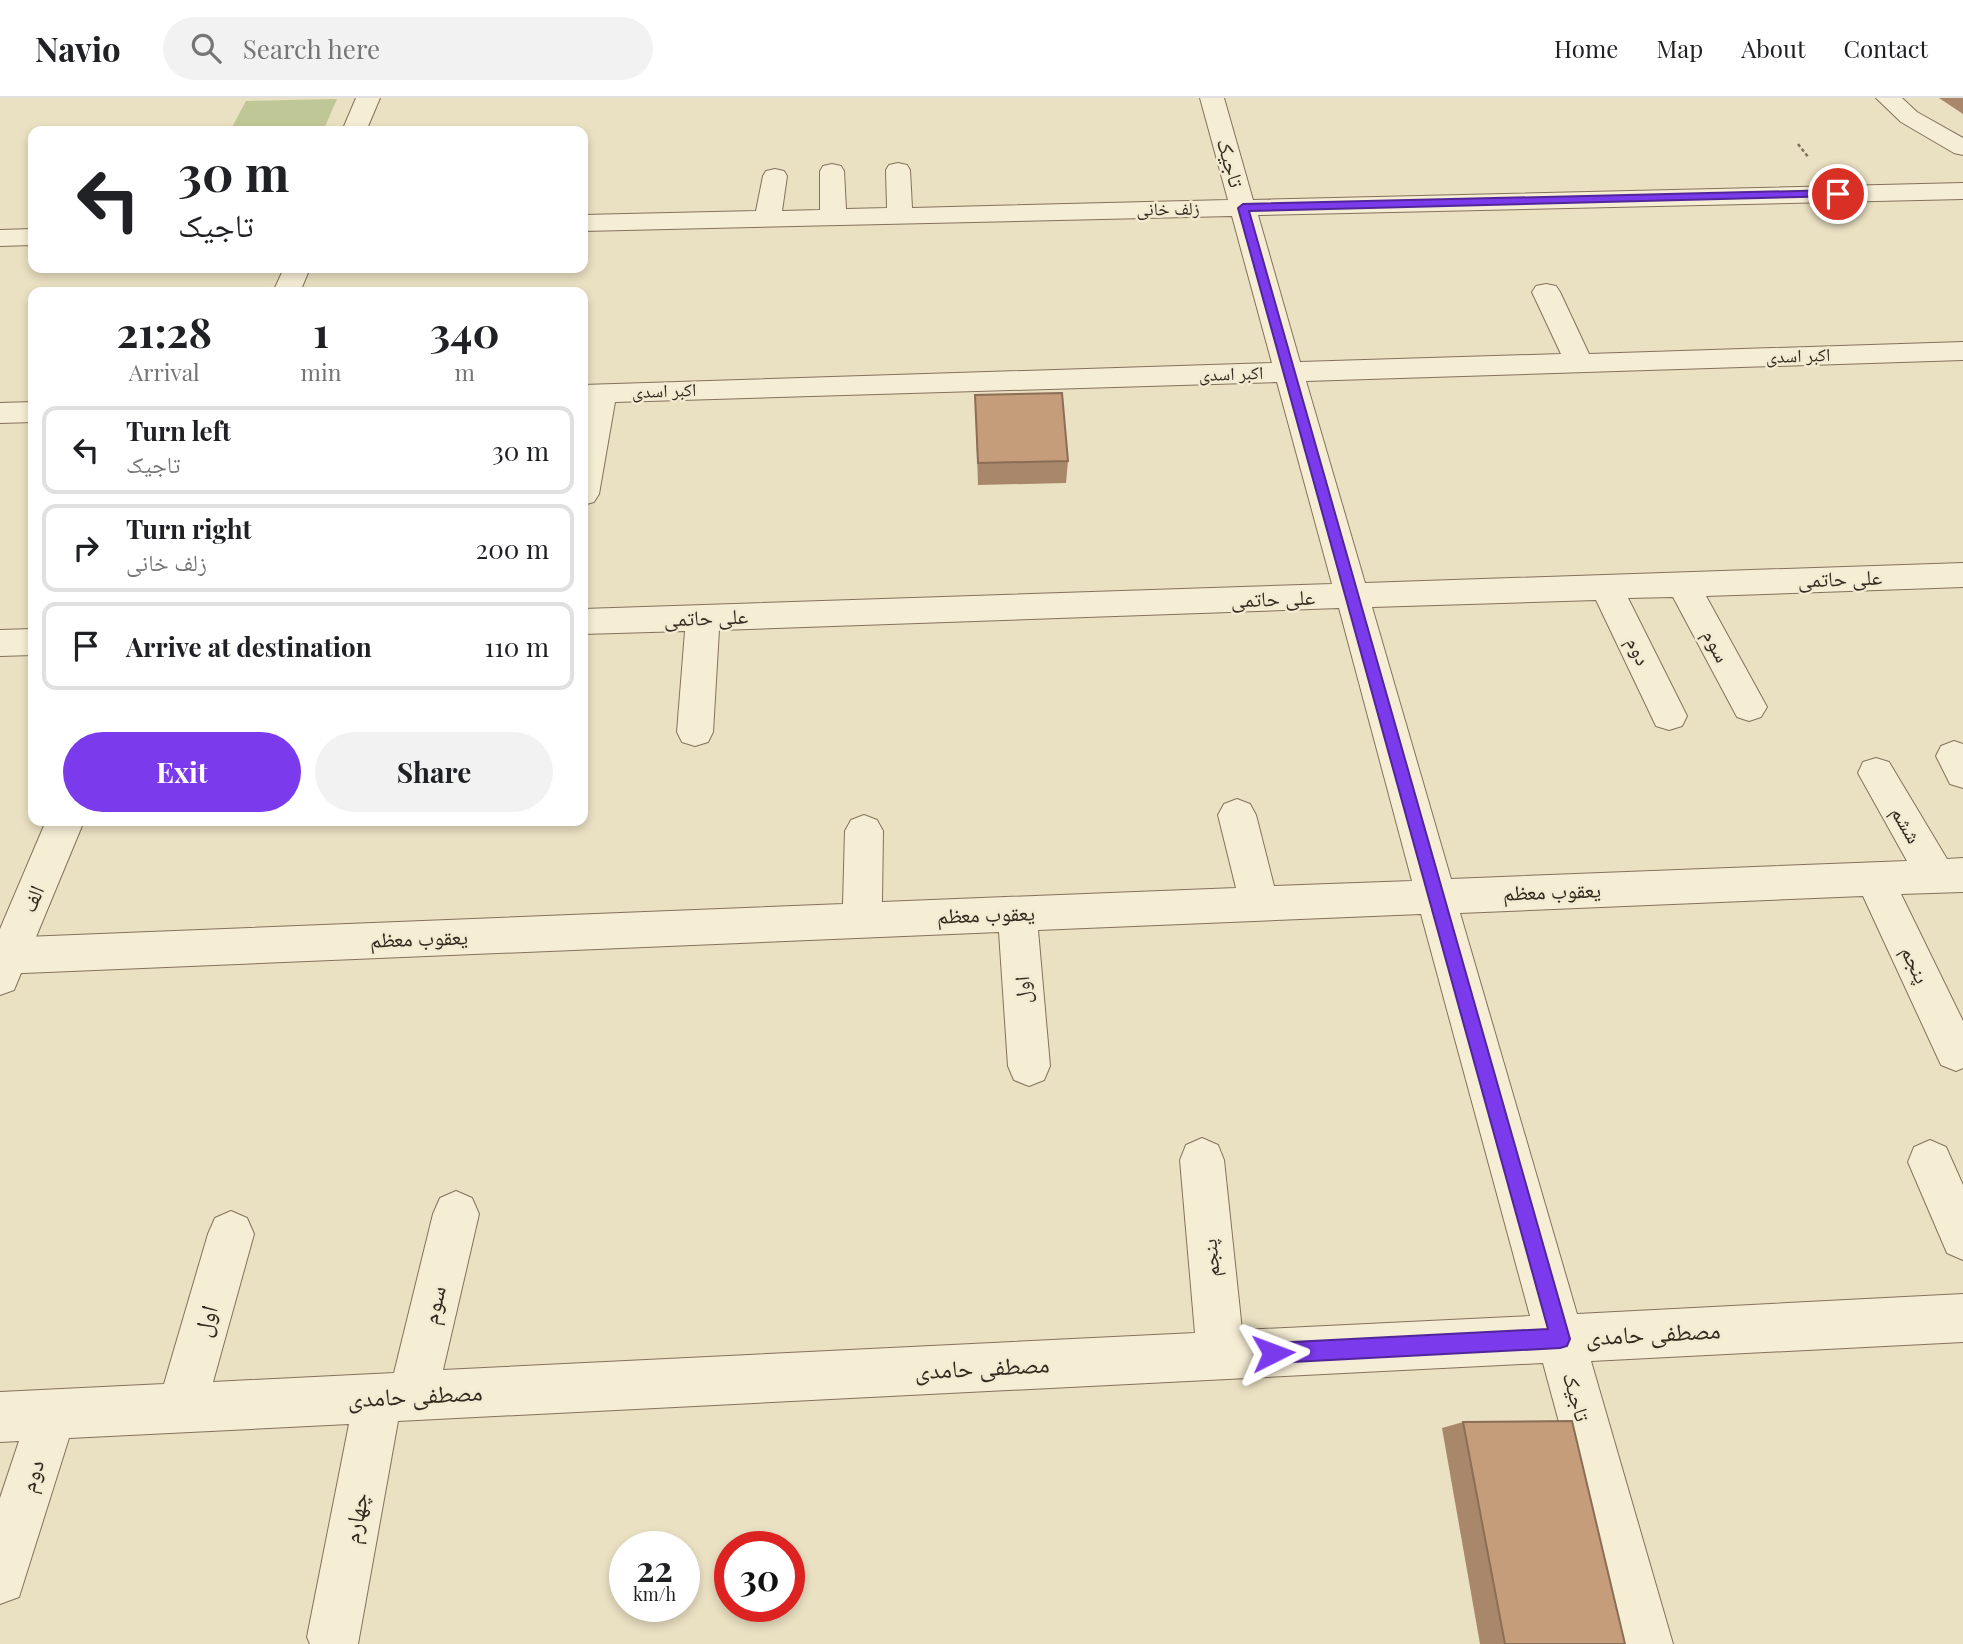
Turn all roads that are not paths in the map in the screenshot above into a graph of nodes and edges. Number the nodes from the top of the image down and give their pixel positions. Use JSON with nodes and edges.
{"nodes":[{"id":1,"x":368,"y":98,"type":"edge"},
{"id":2,"x":1212,"y":98,"type":"edge"},
{"id":3,"x":1888,"y":98,"type":"edge"},
{"id":4,"x":356,"y":126,"type":"edge"},
{"id":5,"x":1963,"y":149,"type":"edge"},
{"id":6,"x":898,"y":170,"type":"dead end"},
{"id":7,"x":832,"y":171,"type":"dead end"},
{"id":8,"x":775,"y":176,"type":"dead end"},
{"id":9,"x":1963,"y":191,"type":"edge"},
{"id":10,"x":1243,"y":208,"type":"junction"},
{"id":11,"x":900,"y":216,"type":"junction"},
{"id":12,"x":833,"y":217,"type":"junction"},
{"id":13,"x":768,"y":219,"type":"junction"},
{"id":14,"x":588,"y":223,"type":"edge"},
{"id":15,"x":28,"y":237,"type":"edge"},
{"id":16,"x":0,"y":238,"type":"edge"},
{"id":17,"x":1546,"y":292,"type":"dead end"},
{"id":18,"x":1963,"y":351,"type":"edge"},
{"id":19,"x":1579,"y":363,"type":"junction"},
{"id":20,"x":1289,"y":372,"type":"junction"},
{"id":21,"x":593,"y":394,"type":"edge"},
{"id":22,"x":588,"y":444,"type":"edge"},
{"id":23,"x":1963,"y":575,"type":"edge"},
{"id":24,"x":1683,"y":584,"type":"junction"},
{"id":25,"x":1606,"y":587,"type":"junction"},
{"id":26,"x":1351,"y":596,"type":"junction"},
{"id":27,"x":703,"y":618,"type":"junction"},
{"id":28,"x":588,"y":622,"type":"edge"},
{"id":29,"x":28,"y":642,"type":"edge"},
{"id":30,"x":0,"y":643,"type":"edge"},
{"id":31,"x":1749,"y":707,"type":"dead end"},
{"id":32,"x":1669,"y":716,"type":"dead end"},
{"id":33,"x":695,"y":732,"type":"dead end"},
{"id":34,"x":1876,"y":773,"type":"dead end"},
{"id":35,"x":1237,"y":815,"type":"dead end"},
{"id":36,"x":63,"y":826,"type":"edge"},
{"id":37,"x":864,"y":831,"type":"dead end"},
{"id":38,"x":1949,"y":875,"type":"edge"},
{"id":39,"x":1874,"y":878,"type":"junction"},
{"id":40,"x":1436,"y":897,"type":"junction"},
{"id":41,"x":1259,"y":904,"type":"junction"},
{"id":42,"x":1017,"y":914,"type":"junction"},
{"id":43,"x":862,"y":921,"type":"junction"},
{"id":44,"x":3,"y":963,"type":"edge"},
{"id":45,"x":1956,"y":1051,"type":"dead end"},
{"id":46,"x":1028,"y":1066,"type":"dead end"},
{"id":47,"x":1202,"y":1160,"type":"dead end"},
{"id":48,"x":1930,"y":1162,"type":"dead end"},
{"id":49,"x":456,"y":1214,"type":"dead end"},
{"id":50,"x":231,"y":1234,"type":"dead end"},
{"id":51,"x":1963,"y":1237,"type":"edge"},
{"id":52,"x":1963,"y":1318,"type":"edge"},
{"id":53,"x":1560,"y":1339,"type":"junction"},
{"id":54,"x":1221,"y":1356,"type":"junction"},
{"id":55,"x":395,"y":1397,"type":"junction"},
{"id":56,"x":182,"y":1408,"type":"junction"},
{"id":57,"x":52,"y":1414,"type":"junction"},
{"id":58,"x":0,"y":1417,"type":"edge"},
{"id":59,"x":0,"y":1578,"type":"edge"},
{"id":60,"x":334,"y":1637,"type":"dead end"},
{"id":61,"x":1646,"y":1644,"type":"edge"}],
"edges":[{"from":1,"to":4,"type":"street"},
{"from":2,"to":10,"type":"street","name":"تاجیک"},
{"from":3,"to":5,"type":"street"},
{"from":6,"to":11,"type":"street"},
{"from":7,"to":12,"type":"street"},
{"from":8,"to":13,"type":"street"},
{"from":9,"to":10,"type":"street","name":"زلف خانی"},
{"from":10,"to":11,"type":"street","name":"زلف خانی"},
{"from":10,"to":20,"type":"street","name":"تاجیک"},
{"from":11,"to":12,"type":"street","name":"زلف خانی"},
{"from":12,"to":13,"type":"street","name":"زلف خانی"},
{"from":13,"to":14,"type":"street","name":"زلف خانی"},
{"from":15,"to":16,"type":"street"},
{"from":17,"to":19,"type":"street"},
{"from":18,"to":19,"type":"street","name":"اکبر اسدی"},
{"from":19,"to":20,"type":"street","name":"اکبر اسدی"},
{"from":20,"to":21,"type":"street","name":"اکبر اسدی"},
{"from":20,"to":26,"type":"street","name":"تاجیک"},
{"from":21,"to":22,"type":"street"},
{"from":23,"to":24,"type":"street","name":"علی حاتمی"},
{"from":24,"to":25,"type":"street","name":"علی حاتمی"},
{"from":24,"to":31,"type":"street","name":"سوم"},
{"from":25,"to":26,"type":"street","name":"علی حاتمی"},
{"from":25,"to":32,"type":"street","name":"دوم"},
{"from":26,"to":27,"type":"street","name":"علی حاتمی"},
{"from":26,"to":40,"type":"street","name":"تاجیک"},
{"from":27,"to":28,"type":"street","name":"علی حاتمی"},
{"from":27,"to":33,"type":"street"},
{"from":29,"to":30,"type":"street"},
{"from":34,"to":38,"type":"street","name":"ششم"},
{"from":35,"to":41,"type":"street"},
{"from":36,"to":44,"type":"street","name":"الف"},
{"from":37,"to":43,"type":"street"},
{"from":38,"to":39,"type":"street","name":"یعقوب معظم"},
{"from":39,"to":40,"type":"street","name":"یعقوب معظم"},
{"from":39,"to":45,"type":"street","name":"پنجم"},
{"from":40,"to":41,"type":"street","name":"یعقوب معظم"},
{"from":40,"to":53,"type":"street","name":"تاجیک"},
{"from":41,"to":42,"type":"street","name":"یعقوب معظم"},
{"from":42,"to":43,"type":"street","name":"یعقوب معظم"},
{"from":42,"to":46,"type":"street","name":"اول"},
{"from":43,"to":44,"type":"street","name":"یعقوب معظم"},
{"from":47,"to":54,"type":"street","name":"پنجم"},
{"from":48,"to":51,"type":"street"},
{"from":49,"to":55,"type":"street","name":"سوم"},
{"from":50,"to":56,"type":"street","name":"اول"},
{"from":52,"to":53,"type":"street","name":"مصطفی حامدی"},
{"from":53,"to":54,"type":"street","name":"مصطفی حامدی"},
{"from":53,"to":61,"type":"street","name":"تاجیک"},
{"from":54,"to":55,"type":"street","name":"مصطفی حامدی"},
{"from":55,"to":56,"type":"street","name":"مصطفی حامدی"},
{"from":55,"to":60,"type":"street","name":"چهارم"},
{"from":56,"to":57,"type":"street","name":"مصطفی حامدی"},
{"from":57,"to":58,"type":"street","name":"مصطفی حامدی"},
{"from":57,"to":59,"type":"street","name":"دوم"}]}
